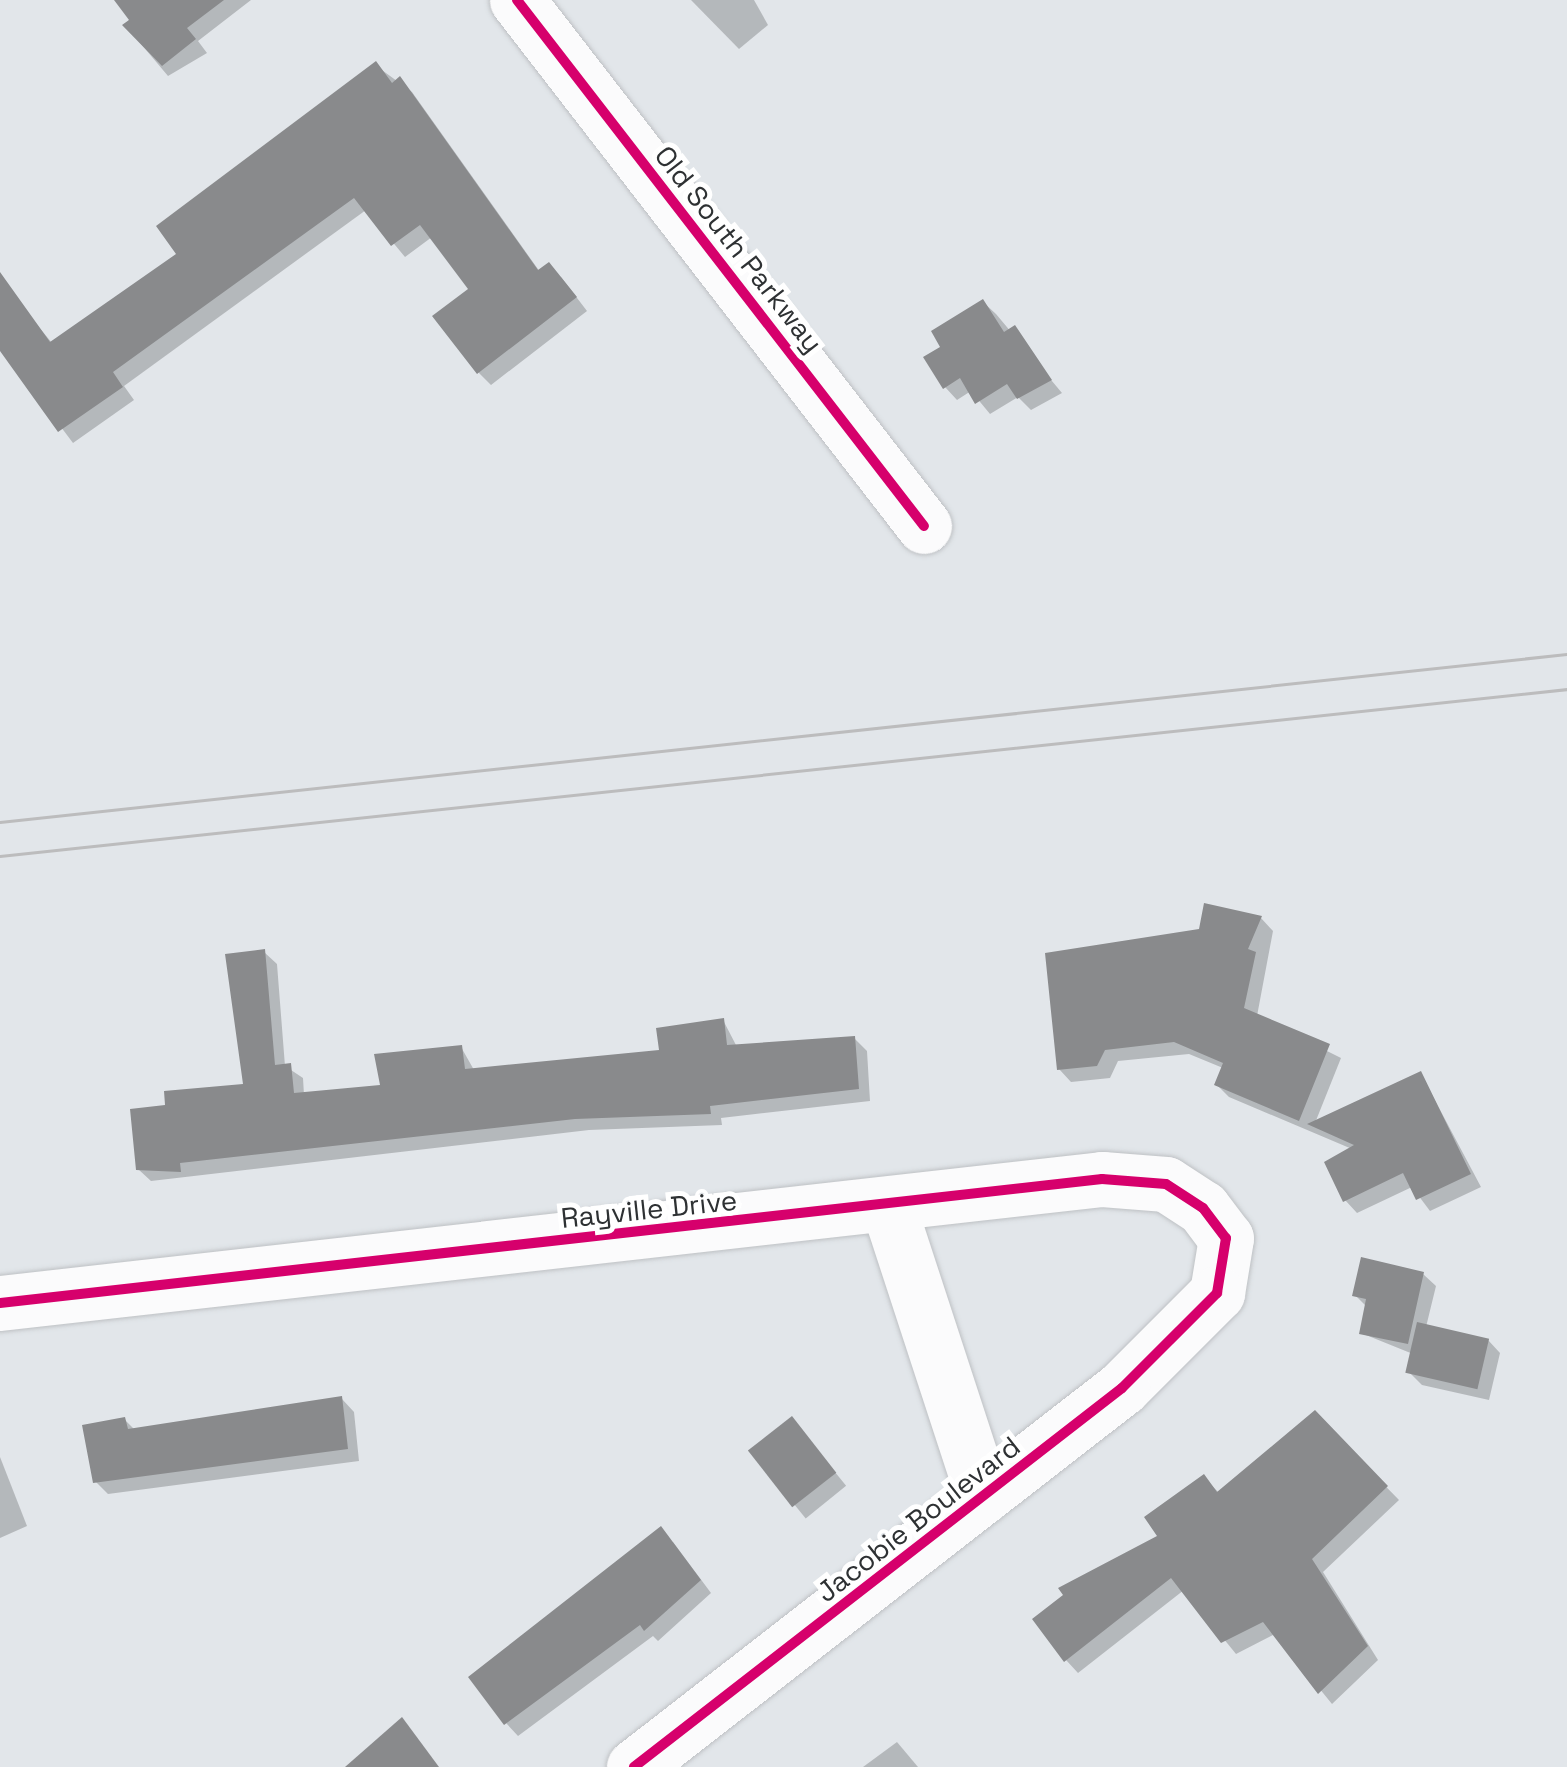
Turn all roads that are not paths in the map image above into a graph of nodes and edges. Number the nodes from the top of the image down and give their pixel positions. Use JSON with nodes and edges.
{"nodes":[{"id":1,"x":517,"y":0,"type":"edge"},
{"id":2,"x":924,"y":526,"type":"dead end"},
{"id":3,"x":888,"y":1205,"type":"junction"},
{"id":4,"x":1217,"y":1293,"type":"joint"},
{"id":5,"x":0,"y":1303,"type":"edge"},
{"id":6,"x":983,"y":1496,"type":"junction"},
{"id":7,"x":634,"y":1767,"type":"edge"}],
"edges":[{"from":1,"to":2,"type":"street","name":"Old South Parkway"},
{"from":3,"to":4,"type":"street","name":"Rayville Drive"},
{"from":3,"to":5,"type":"street","name":"Rayville Drive"},
{"from":3,"to":6,"type":"street"},
{"from":4,"to":6,"type":"street","name":"Jacobie Boulevard"},
{"from":6,"to":7,"type":"street","name":"Jacobie Boulevard"}]}
